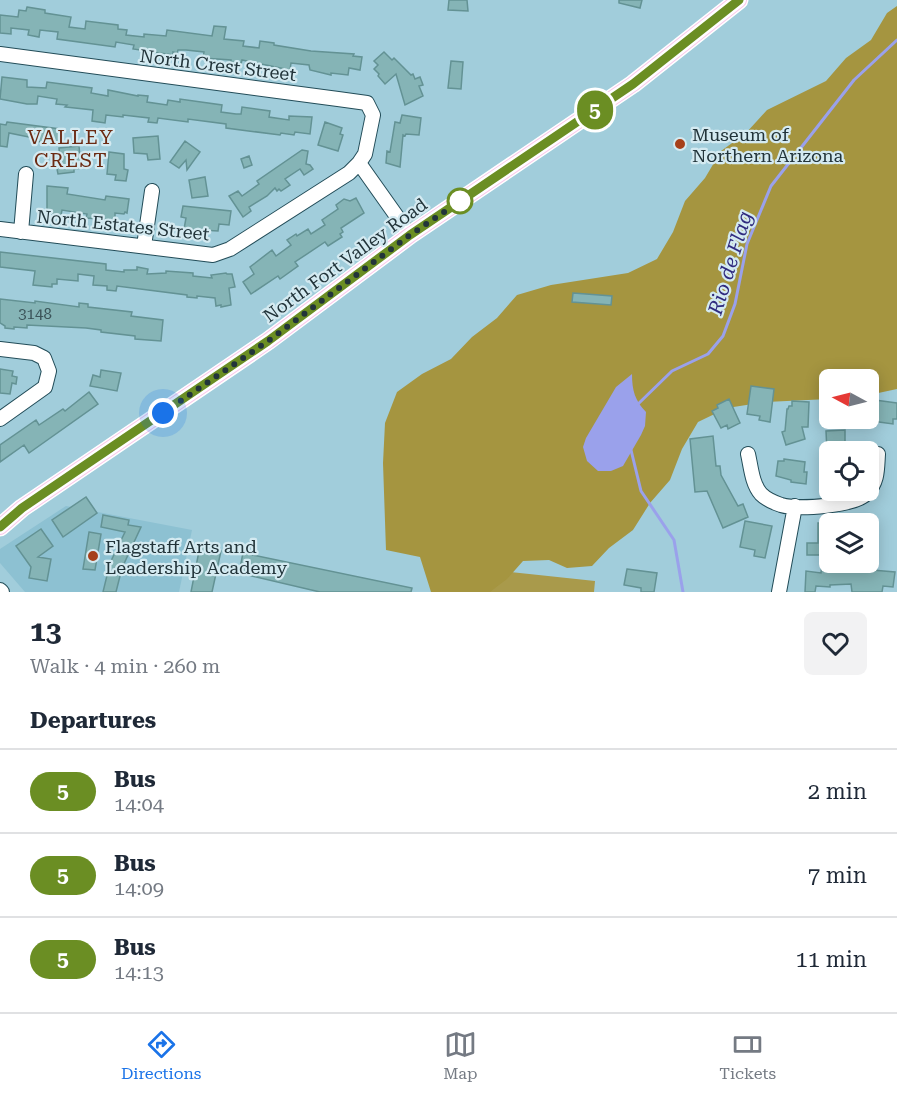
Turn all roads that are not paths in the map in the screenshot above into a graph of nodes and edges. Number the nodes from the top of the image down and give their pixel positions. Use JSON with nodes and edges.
{"nodes":[{"id":1,"x":739,"y":0,"type":"edge"},
{"id":2,"x":0,"y":54,"type":"edge"},
{"id":3,"x":359,"y":163,"type":"junction"},
{"id":4,"x":26,"y":174,"type":"dead end"},
{"id":5,"x":152,"y":191,"type":"dead end"},
{"id":6,"x":0,"y":230,"type":"edge"},
{"id":7,"x":21,"y":232,"type":"junction"},
{"id":8,"x":410,"y":235,"type":"junction"},
{"id":9,"x":144,"y":246,"type":"junction"},
{"id":10,"x":0,"y":349,"type":"edge"},
{"id":11,"x":0,"y":419,"type":"edge"},
{"id":12,"x":748,"y":454,"type":"dead end"},
{"id":13,"x":854,"y":501,"type":"edge"},
{"id":14,"x":795,"y":506,"type":"junction"},
{"id":15,"x":0,"y":526,"type":"edge"},
{"id":16,"x":778,"y":592,"type":"edge"}],
"edges":[{"from":1,"to":8,"type":"main road","name":"North Fort Valley Road"},
{"from":2,"to":3,"type":"street","name":"North Crest Street"},
{"from":3,"to":8,"type":"street"},
{"from":3,"to":9,"type":"street","name":"North Estates Street"},
{"from":4,"to":7,"type":"street"},
{"from":5,"to":9,"type":"street"},
{"from":6,"to":7,"type":"street","name":"North Estates Street"},
{"from":7,"to":9,"type":"street","name":"North Estates Street"},
{"from":8,"to":15,"type":"main road","name":"North Fort Valley Road"},
{"from":10,"to":11,"type":"street"},
{"from":12,"to":14,"type":"street"},
{"from":13,"to":14,"type":"street"},
{"from":14,"to":16,"type":"street"}]}
